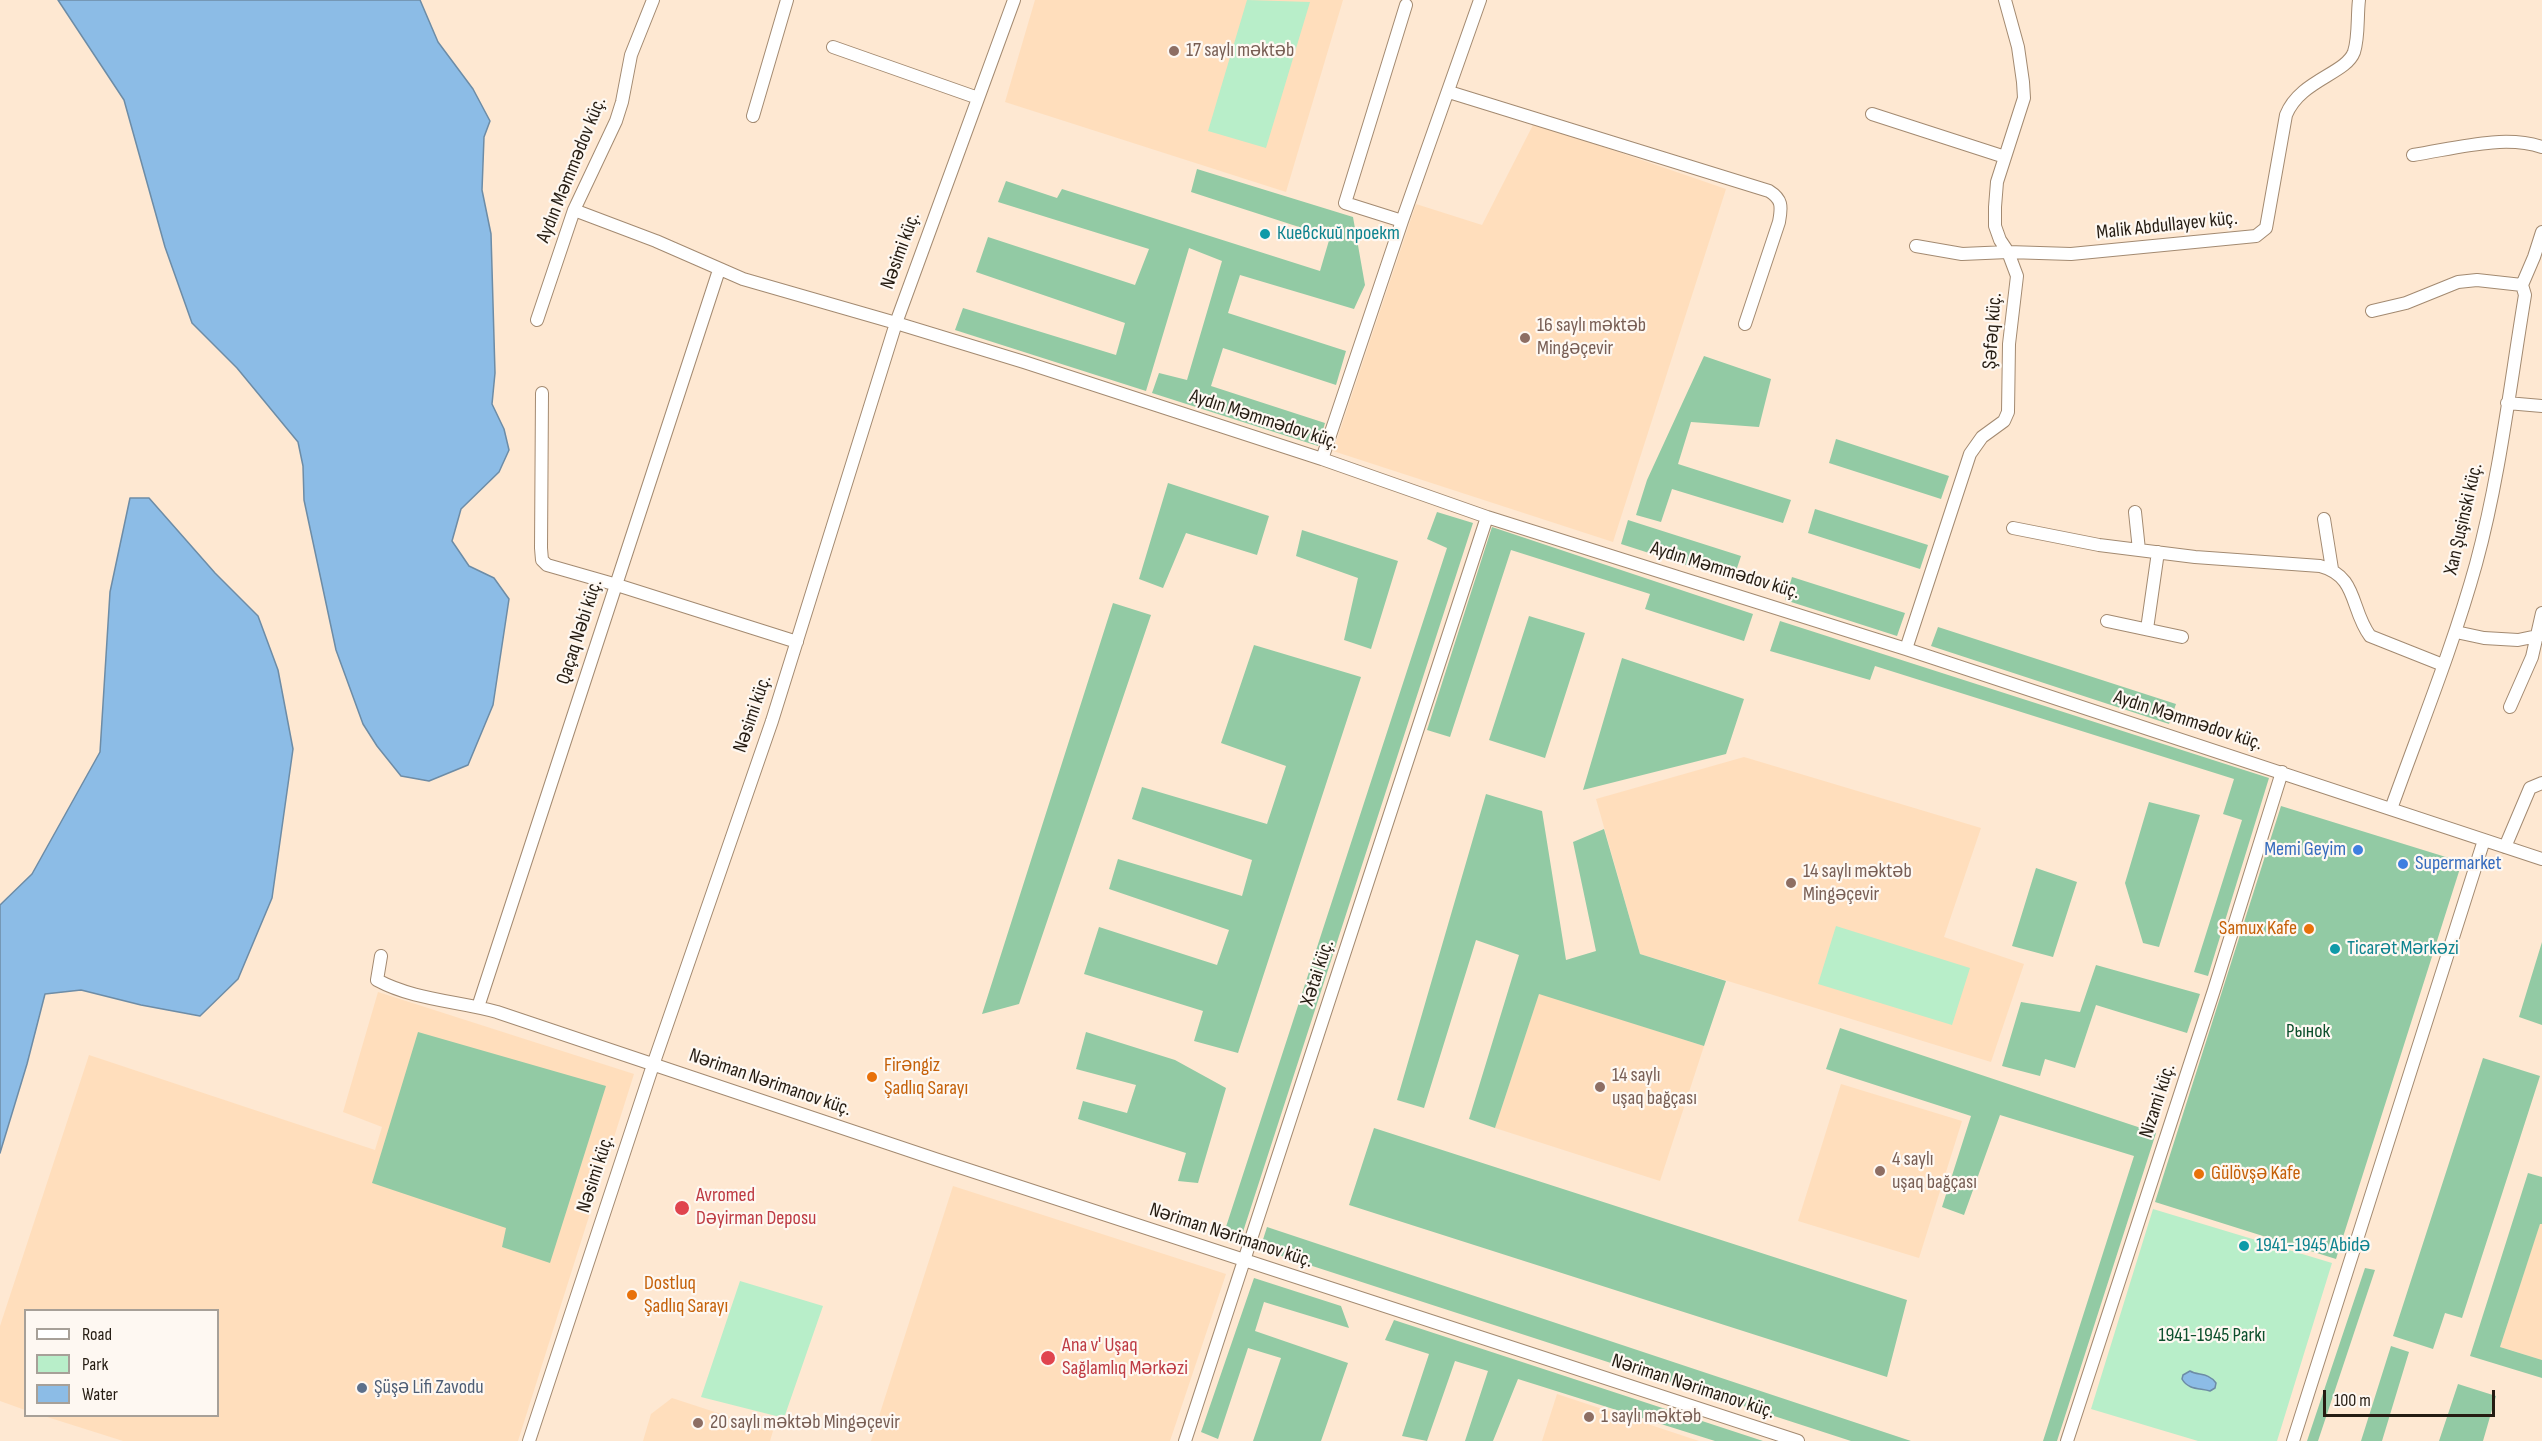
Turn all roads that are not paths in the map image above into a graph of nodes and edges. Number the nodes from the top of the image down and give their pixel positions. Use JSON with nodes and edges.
{"nodes":[{"id":1,"x":652,"y":0,"type":"edge"},
{"id":2,"x":787,"y":0,"type":"edge"},
{"id":3,"x":1014,"y":0,"type":"edge"},
{"id":4,"x":1480,"y":0,"type":"edge"},
{"id":5,"x":2005,"y":0,"type":"edge"},
{"id":6,"x":2359,"y":0,"type":"edge"},
{"id":7,"x":1407,"y":5,"type":"dead end"},
{"id":8,"x":833,"y":47,"type":"dead end"},
{"id":9,"x":1449,"y":92,"type":"junction"},
{"id":10,"x":978,"y":98,"type":"junction"},
{"id":11,"x":1872,"y":114,"type":"dead end"},
{"id":12,"x":753,"y":116,"type":"dead end"},
{"id":13,"x":2542,"y":147,"type":"edge"},
{"id":14,"x":2413,"y":154,"type":"dead end"},
{"id":15,"x":2006,"y":157,"type":"junction"},
{"id":16,"x":574,"y":210,"type":"junction"},
{"id":17,"x":1402,"y":221,"type":"junction"},
{"id":18,"x":2542,"y":232,"type":"edge"},
{"id":19,"x":1916,"y":246,"type":"dead end"},
{"id":20,"x":2008,"y":252,"type":"junction"},
{"id":21,"x":719,"y":270,"type":"junction"},
{"id":22,"x":2522,"y":285,"type":"junction"},
{"id":23,"x":2372,"y":311,"type":"dead end"},
{"id":24,"x":537,"y":320,"type":"dead end"},
{"id":25,"x":896,"y":323,"type":"junction"},
{"id":26,"x":1745,"y":324,"type":"dead end"},
{"id":27,"x":542,"y":393,"type":"dead end"},
{"id":28,"x":2507,"y":403,"type":"junction"},
{"id":29,"x":2542,"y":406,"type":"edge"},
{"id":30,"x":1322,"y":459,"type":"junction"},
{"id":31,"x":2135,"y":512,"type":"dead end"},
{"id":32,"x":1487,"y":517,"type":"junction"},
{"id":33,"x":2324,"y":519,"type":"dead end"},
{"id":34,"x":2013,"y":528,"type":"dead end"},
{"id":35,"x":2139,"y":550,"type":"junction"},
{"id":36,"x":2158,"y":552,"type":"junction"},
{"id":37,"x":2332,"y":569,"type":"junction"},
{"id":38,"x":617,"y":585,"type":"junction"},
{"id":39,"x":2542,"y":613,"type":"edge"},
{"id":40,"x":2107,"y":621,"type":"dead end"},
{"id":41,"x":2147,"y":629,"type":"junction"},
{"id":42,"x":2456,"y":632,"type":"junction"},
{"id":43,"x":2539,"y":635,"type":"edge"},
{"id":44,"x":2182,"y":637,"type":"dead end"},
{"id":45,"x":797,"y":642,"type":"junction"},
{"id":46,"x":1906,"y":649,"type":"junction"},
{"id":47,"x":2443,"y":665,"type":"junction"},
{"id":48,"x":2510,"y":707,"type":"dead end"},
{"id":49,"x":2282,"y":772,"type":"junction"},
{"id":50,"x":2542,"y":783,"type":"edge"},
{"id":51,"x":2391,"y":809,"type":"junction"},
{"id":52,"x":2484,"y":840,"type":"junction"},
{"id":53,"x":2505,"y":847,"type":"junction"},
{"id":54,"x":2542,"y":859,"type":"edge"},
{"id":55,"x":381,"y":956,"type":"dead end"},
{"id":56,"x":478,"y":1007,"type":"junction"},
{"id":57,"x":652,"y":1065,"type":"junction"},
{"id":58,"x":1245,"y":1261,"type":"junction"},
{"id":59,"x":2070,"y":1440,"type":"edge"},
{"id":60,"x":529,"y":1441,"type":"edge"},
{"id":61,"x":1185,"y":1441,"type":"edge"},
{"id":62,"x":1798,"y":1441,"type":"edge"},
{"id":63,"x":2293,"y":1441,"type":"edge"}],
"edges":[{"from":1,"to":16,"type":"street","name":"Aydın Məmmədov küç."},
{"from":2,"to":12,"type":"street"},
{"from":3,"to":10,"type":"street","name":"Nəsimi küç."},
{"from":4,"to":9,"type":"street"},
{"from":5,"to":15,"type":"street","name":"Şəfəq küç."},
{"from":6,"to":20,"type":"street","name":"Malik Abdullayev küç."},
{"from":7,"to":17,"type":"street"},
{"from":8,"to":10,"type":"street"},
{"from":9,"to":17,"type":"street"},
{"from":9,"to":26,"type":"street"},
{"from":10,"to":25,"type":"street","name":"Nəsimi küç."},
{"from":11,"to":15,"type":"street"},
{"from":13,"to":14,"type":"street"},
{"from":15,"to":20,"type":"street","name":"Şəfəq küç."},
{"from":16,"to":21,"type":"street","name":"Aydın Məmmədov küç."},
{"from":16,"to":24,"type":"street","name":"Aydın Məmmədov küç."},
{"from":17,"to":30,"type":"street"},
{"from":18,"to":22,"type":"street","name":"Xan Şuşinski küç."},
{"from":19,"to":20,"type":"street","name":"Malik Abdullayev küç."},
{"from":20,"to":46,"type":"street","name":"Şəfəq küç."},
{"from":21,"to":25,"type":"street","name":"Aydın Məmmədov küç."},
{"from":21,"to":38,"type":"street","name":"Qaçaq Nəbi küç."},
{"from":22,"to":23,"type":"street"},
{"from":22,"to":28,"type":"street","name":"Xan Şuşinski küç."},
{"from":25,"to":30,"type":"street","name":"Aydın Məmmədov küç."},
{"from":25,"to":45,"type":"street","name":"Nəsimi küç."},
{"from":27,"to":38,"type":"street"},
{"from":28,"to":29,"type":"street"},
{"from":28,"to":42,"type":"street","name":"Xan Şuşinski küç."},
{"from":30,"to":32,"type":"street","name":"Aydın Məmmədov küç."},
{"from":31,"to":35,"type":"street"},
{"from":32,"to":46,"type":"street","name":"Aydın Məmmədov küç."},
{"from":32,"to":58,"type":"street","name":"Xətai küç."},
{"from":33,"to":37,"type":"street"},
{"from":34,"to":35,"type":"street"},
{"from":35,"to":36,"type":"street"},
{"from":36,"to":37,"type":"street"},
{"from":36,"to":41,"type":"street"},
{"from":37,"to":47,"type":"street"},
{"from":38,"to":45,"type":"street"},
{"from":38,"to":56,"type":"street","name":"Qaçaq Nəbi küç."},
{"from":39,"to":43,"type":"street"},
{"from":40,"to":41,"type":"street"},
{"from":41,"to":44,"type":"street"},
{"from":42,"to":43,"type":"street"},
{"from":42,"to":47,"type":"street","name":"Xan Şuşinski küç."},
{"from":43,"to":48,"type":"street"},
{"from":45,"to":57,"type":"street","name":"Nəsimi küç."},
{"from":46,"to":49,"type":"street","name":"Aydın Məmmədov küç."},
{"from":47,"to":51,"type":"street","name":"Xan Şuşinski küç."},
{"from":49,"to":51,"type":"street","name":"Aydın Məmmədov küç."},
{"from":49,"to":59,"type":"street","name":"Nizami küç."},
{"from":50,"to":53,"type":"street"},
{"from":51,"to":52,"type":"street","name":"Aydın Məmmədov küç."},
{"from":52,"to":53,"type":"street","name":"Aydın Məmmədov küç."},
{"from":52,"to":63,"type":"street"},
{"from":53,"to":54,"type":"street","name":"Aydın Məmmədov küç."},
{"from":55,"to":56,"type":"street","name":"Nəriman Nərimanov küç."},
{"from":56,"to":57,"type":"street","name":"Nəriman Nərimanov küç."},
{"from":57,"to":58,"type":"street","name":"Nəriman Nərimanov küç."},
{"from":57,"to":60,"type":"street","name":"Nəsimi küç."},
{"from":58,"to":61,"type":"street","name":"Xətai küç."},
{"from":58,"to":62,"type":"street","name":"Nəriman Nərimanov küç."}]}
